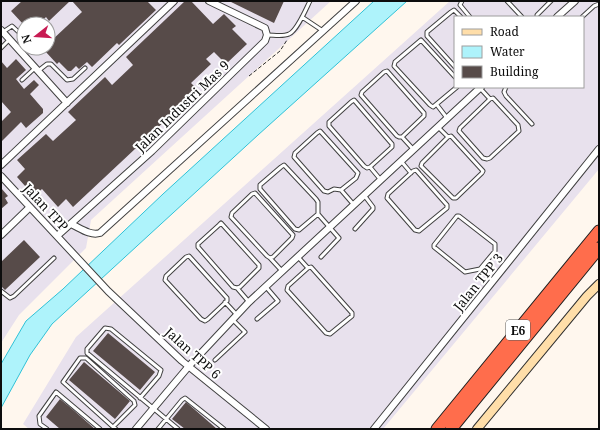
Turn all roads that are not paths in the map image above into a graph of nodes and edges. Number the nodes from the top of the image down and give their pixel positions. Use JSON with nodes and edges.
{"nodes":[{"id":1,"x":174,"y":1,"type":"edge"},
{"id":2,"x":209,"y":1,"type":"edge"},
{"id":3,"x":310,"y":1,"type":"edge"},
{"id":4,"x":356,"y":1,"type":"edge"},
{"id":5,"x":462,"y":1,"type":"edge"},
{"id":6,"x":507,"y":1,"type":"edge"},
{"id":7,"x":551,"y":1,"type":"edge"},
{"id":8,"x":574,"y":1,"type":"edge"},
{"id":9,"x":599,"y":4,"type":"edge"},
{"id":10,"x":459,"y":16,"type":"edge"},
{"id":11,"x":469,"y":16,"type":"edge"},
{"id":12,"x":521,"y":16,"type":"edge"},
{"id":13,"x":538,"y":16,"type":"edge"},
{"id":14,"x":558,"y":16,"type":"edge"},
{"id":15,"x":583,"y":16,"type":"edge"},
{"id":16,"x":302,"y":17,"type":"junction"},
{"id":17,"x":16,"y":30,"type":"edge"},
{"id":18,"x":2,"y":31,"type":"edge"},
{"id":19,"x":323,"y":31,"type":"junction"},
{"id":20,"x":267,"y":35,"type":"junction"},
{"id":21,"x":9,"y":40,"type":"junction"},
{"id":22,"x":1,"y":48,"type":"edge"},
{"id":23,"x":454,"y":66,"type":"edge"},
{"id":24,"x":85,"y":68,"type":"dead end"},
{"id":25,"x":36,"y":69,"type":"junction"},
{"id":26,"x":454,"y":75,"type":"edge"},
{"id":27,"x":22,"y":80,"type":"dead end"},
{"id":28,"x":456,"y":88,"type":"edge"},
{"id":29,"x":479,"y":88,"type":"edge"},
{"id":30,"x":481,"y":88,"type":"edge"},
{"id":31,"x":506,"y":88,"type":"edge"},
{"id":32,"x":490,"y":100,"type":"junction"},
{"id":33,"x":67,"y":103,"type":"junction"},
{"id":34,"x":437,"y":105,"type":"junction"},
{"id":35,"x":448,"y":118,"type":"junction"},
{"id":36,"x":532,"y":124,"type":"dead end"},
{"id":37,"x":438,"y":127,"type":"junction"},
{"id":38,"x":402,"y":137,"type":"junction"},
{"id":39,"x":448,"y":137,"type":"junction"},
{"id":40,"x":414,"y":149,"type":"junction"},
{"id":41,"x":599,"y":149,"type":"edge"},
{"id":42,"x":401,"y":162,"type":"junction"},
{"id":43,"x":1,"y":165,"type":"edge"},
{"id":44,"x":370,"y":167,"type":"junction"},
{"id":45,"x":411,"y":173,"type":"junction"},
{"id":46,"x":1,"y":176,"type":"edge"},
{"id":47,"x":381,"y":180,"type":"junction"},
{"id":48,"x":341,"y":190,"type":"junction"},
{"id":49,"x":364,"y":195,"type":"junction"},
{"id":50,"x":354,"y":205,"type":"junction"},
{"id":51,"x":30,"y":207,"type":"junction"},
{"id":52,"x":318,"y":214,"type":"junction"},
{"id":53,"x":71,"y":224,"type":"junction"},
{"id":54,"x":330,"y":227,"type":"junction"},
{"id":55,"x":355,"y":229,"type":"dead end"},
{"id":56,"x":599,"y":231,"type":"edge"},
{"id":57,"x":1,"y":236,"type":"edge"},
{"id":58,"x":57,"y":236,"type":"junction"},
{"id":59,"x":599,"y":248,"type":"edge"},
{"id":60,"x":298,"y":256,"type":"junction"},
{"id":61,"x":321,"y":257,"type":"dead end"},
{"id":62,"x":54,"y":258,"type":"dead end"},
{"id":63,"x":270,"y":258,"type":"junction"},
{"id":64,"x":308,"y":268,"type":"junction"},
{"id":65,"x":480,"y":269,"type":"junction"},
{"id":66,"x":282,"y":272,"type":"junction"},
{"id":67,"x":493,"y":281,"type":"junction"},
{"id":68,"x":599,"y":284,"type":"edge"},
{"id":69,"x":266,"y":286,"type":"junction"},
{"id":70,"x":237,"y":288,"type":"junction"},
{"id":71,"x":1,"y":291,"type":"edge"},
{"id":72,"x":108,"y":291,"type":"joint"},
{"id":73,"x":225,"y":302,"type":"junction"},
{"id":74,"x":249,"y":302,"type":"junction"},
{"id":75,"x":235,"y":317,"type":"junction"},
{"id":76,"x":257,"y":319,"type":"dead end"},
{"id":77,"x":215,"y":360,"type":"dead end"},
{"id":78,"x":189,"y":366,"type":"junction"},
{"id":79,"x":140,"y":398,"type":"junction"},
{"id":80,"x":154,"y":408,"type":"junction"},
{"id":81,"x":166,"y":419,"type":"junction"},
{"id":82,"x":115,"y":428,"type":"edge"},
{"id":83,"x":47,"y":429,"type":"edge"},
{"id":84,"x":100,"y":429,"type":"edge"},
{"id":85,"x":136,"y":429,"type":"edge"},
{"id":86,"x":158,"y":429,"type":"edge"},
{"id":87,"x":178,"y":429,"type":"edge"},
{"id":88,"x":224,"y":429,"type":"edge"},
{"id":89,"x":266,"y":429,"type":"edge"},
{"id":90,"x":374,"y":429,"type":"edge"},
{"id":91,"x":437,"y":429,"type":"edge"},
{"id":92,"x":451,"y":429,"type":"edge"},
{"id":93,"x":477,"y":429,"type":"edge"}],
"edges":[{"from":1,"to":33,"type":"street"},
{"from":2,"to":20,"type":"street"},
{"from":3,"to":16,"type":"lane"},
{"from":4,"to":19,"type":"street"},
{"from":5,"to":11,"type":"lane"},
{"from":6,"to":12,"type":"lane"},
{"from":7,"to":13,"type":"lane"},
{"from":8,"to":14,"type":"street"},
{"from":9,"to":15,"type":"lane"},
{"from":10,"to":23,"type":"lane"},
{"from":16,"to":19,"type":"lane"},
{"from":16,"to":20,"type":"lane"},
{"from":17,"to":18,"type":"lane"},
{"from":18,"to":21,"type":"street"},
{"from":19,"to":53,"type":"street"},
{"from":20,"to":53,"type":"street","name":"Jalan Industri Mas 9"},
{"from":21,"to":22,"type":"lane"},
{"from":21,"to":25,"type":"street"},
{"from":24,"to":25,"type":"lane"},
{"from":25,"to":27,"type":"lane"},
{"from":25,"to":33,"type":"street"},
{"from":26,"to":34,"type":"lane"},
{"from":28,"to":34,"type":"lane"},
{"from":29,"to":35,"type":"street"},
{"from":30,"to":32,"type":"lane"},
{"from":31,"to":36,"type":"lane"},
{"from":32,"to":32,"type":"lane"},
{"from":33,"to":43,"type":"street"},
{"from":34,"to":35,"type":"lane"},
{"from":35,"to":37,"type":"street"},
{"from":37,"to":39,"type":"lane"},
{"from":37,"to":40,"type":"street"},
{"from":38,"to":38,"type":"lane"},
{"from":38,"to":40,"type":"lane"},
{"from":39,"to":39,"type":"lane"},
{"from":40,"to":42,"type":"street"},
{"from":41,"to":67,"type":"street","name":"Jalan TPP 3"},
{"from":42,"to":45,"type":"lane"},
{"from":42,"to":47,"type":"street"},
{"from":44,"to":44,"type":"lane"},
{"from":44,"to":47,"type":"lane"},
{"from":45,"to":45,"type":"lane"},
{"from":46,"to":51,"type":"street","name":"Jalan TPP"},
{"from":47,"to":49,"type":"street"},
{"from":48,"to":48,"type":"lane"},
{"from":48,"to":50,"type":"lane"},
{"from":49,"to":50,"type":"street"},
{"from":49,"to":55,"type":"lane"},
{"from":50,"to":54,"type":"street"},
{"from":51,"to":57,"type":"street"},
{"from":51,"to":58,"type":"street","name":"Jalan TPP"},
{"from":52,"to":52,"type":"lane"},
{"from":52,"to":54,"type":"lane"},
{"from":53,"to":58,"type":"street","name":"Jalan Industri Mas 9"},
{"from":54,"to":60,"type":"street"},
{"from":54,"to":61,"type":"lane"},
{"from":56,"to":91,"type":"highway","number":"E6"},
{"from":58,"to":72,"type":"street","name":"Jalan TPP"},
{"from":59,"to":92,"type":"highway","number":"E6"},
{"from":60,"to":64,"type":"lane"},
{"from":60,"to":66,"type":"street"},
{"from":62,"to":71,"type":"lane"},
{"from":63,"to":63,"type":"lane"},
{"from":63,"to":66,"type":"lane"},
{"from":64,"to":64,"type":"lane"},
{"from":65,"to":65,"type":"lane"},
{"from":65,"to":67,"type":"lane"},
{"from":66,"to":69,"type":"street"},
{"from":67,"to":90,"type":"street","name":"Jalan TPP 3"},
{"from":68,"to":93,"type":"street"},
{"from":69,"to":74,"type":"street"},
{"from":69,"to":76,"type":"lane"},
{"from":70,"to":70,"type":"lane"},
{"from":70,"to":74,"type":"lane"},
{"from":72,"to":78,"type":"street","name":"Jalan TPP 6"},
{"from":73,"to":73,"type":"lane"},
{"from":73,"to":75,"type":"lane"},
{"from":74,"to":75,"type":"street"},
{"from":75,"to":77,"type":"lane"},
{"from":75,"to":78,"type":"street"},
{"from":78,"to":80,"type":"street"},
{"from":78,"to":89,"type":"street","name":"Jalan TPP 6"},
{"from":79,"to":79,"type":"lane"},
{"from":79,"to":80,"type":"lane"},
{"from":80,"to":81,"type":"lane"},
{"from":80,"to":85,"type":"street"},
{"from":81,"to":86,"type":"lane"},
{"from":81,"to":87,"type":"lane"},
{"from":81,"to":88,"type":"lane"},
{"from":82,"to":82,"type":"lane"},
{"from":83,"to":84,"type":"lane"}]}
